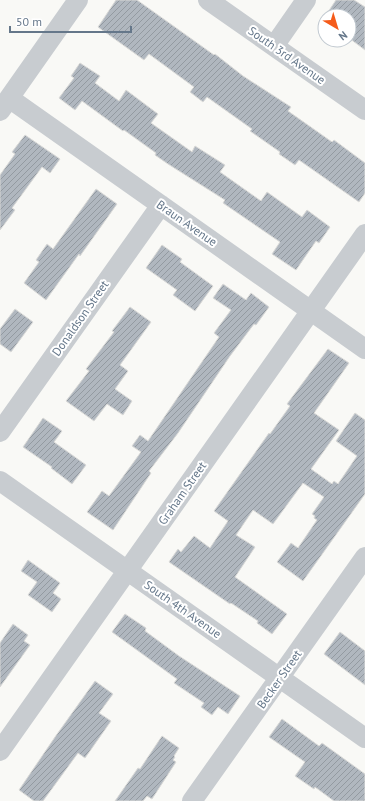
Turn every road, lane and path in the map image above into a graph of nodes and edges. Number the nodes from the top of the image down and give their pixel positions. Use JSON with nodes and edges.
{"nodes":[{"id":1,"x":78,"y":0,"type":"edge"},
{"id":2,"x":208,"y":0,"type":"edge"},
{"id":3,"x":306,"y":0,"type":"edge"},
{"id":4,"x":274,"y":46,"type":"junction"},
{"id":5,"x":4,"y":105,"type":"edge"},
{"id":6,"x":365,"y":110,"type":"edge"},
{"id":7,"x":161,"y":205,"type":"junction"},
{"id":8,"x":365,"y":234,"type":"edge"},
{"id":9,"x":311,"y":311,"type":"junction"},
{"id":10,"x":365,"y":350,"type":"edge"},
{"id":11,"x":0,"y":432,"type":"edge"},
{"id":12,"x":0,"y":481,"type":"edge"},
{"id":13,"x":365,"y":558,"type":"edge"},
{"id":14,"x":128,"y":570,"type":"junction"},
{"id":15,"x":280,"y":677,"type":"junction"},
{"id":16,"x":365,"y":738,"type":"edge"},
{"id":17,"x":0,"y":751,"type":"edge"},
{"id":18,"x":192,"y":801,"type":"edge"}],
"edges":[{"from":1,"to":5,"type":"street"},
{"from":2,"to":4,"type":"street","name":"South 3rd Avenue"},
{"from":3,"to":4,"type":"street"},
{"from":4,"to":6,"type":"street","name":"South 3rd Avenue"},
{"from":5,"to":7,"type":"street","name":"Braun Avenue"},
{"from":7,"to":9,"type":"street","name":"Braun Avenue"},
{"from":7,"to":11,"type":"street","name":"Donaldson Street"},
{"from":8,"to":9,"type":"street","name":"Graham Street"},
{"from":9,"to":10,"type":"street","name":"Braun Avenue"},
{"from":9,"to":14,"type":"street","name":"Graham Street"},
{"from":12,"to":14,"type":"street","name":"South 4th Avenue"},
{"from":13,"to":15,"type":"street","name":"Becker Street"},
{"from":14,"to":15,"type":"street","name":"South 4th Avenue"},
{"from":14,"to":17,"type":"street","name":"Graham Street"},
{"from":15,"to":16,"type":"street","name":"South 4th Avenue"},
{"from":15,"to":18,"type":"street","name":"Becker Street"}]}
